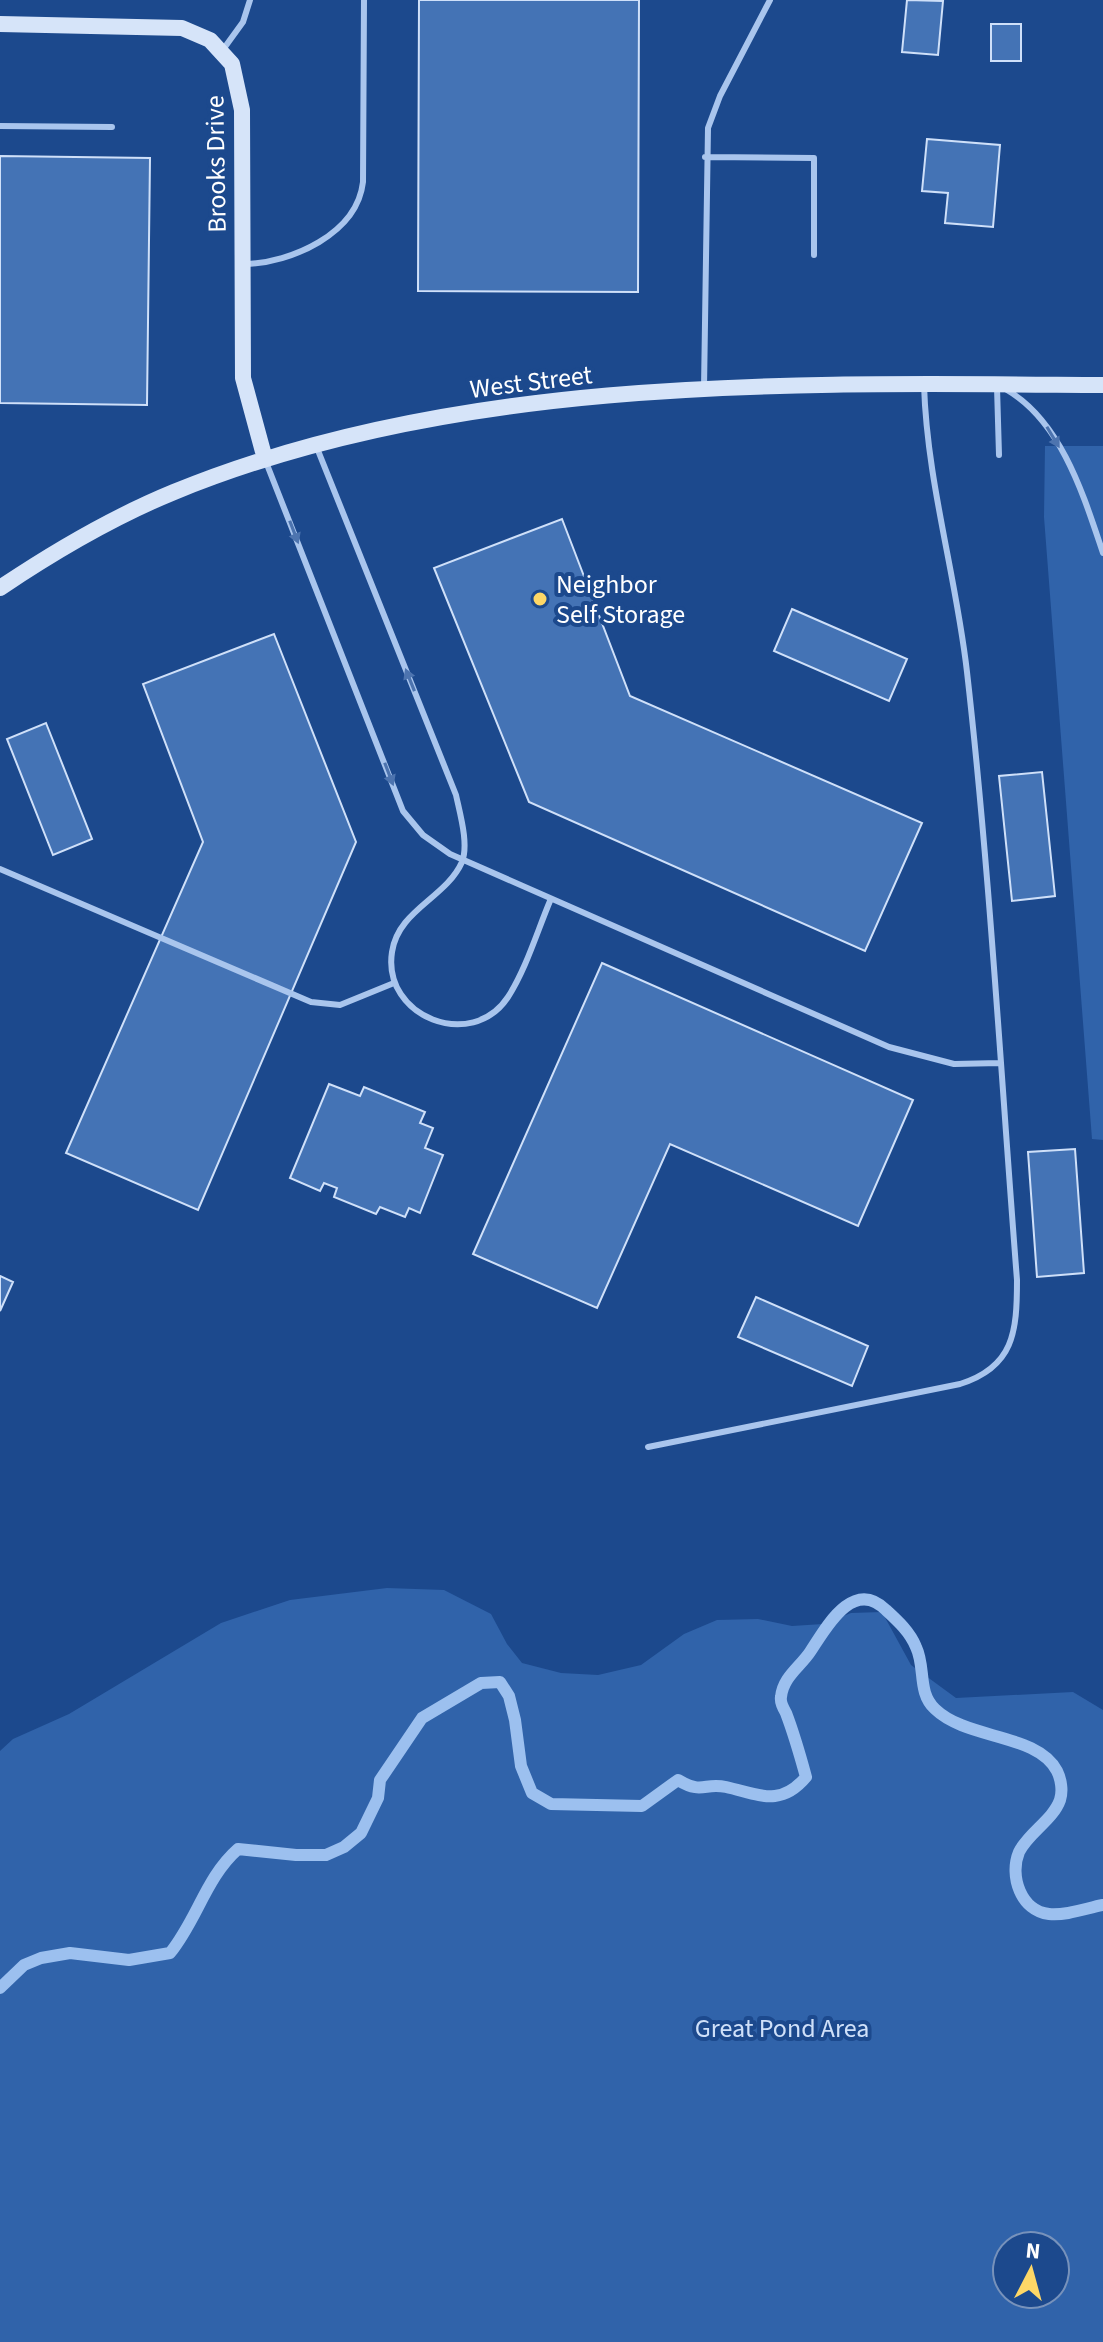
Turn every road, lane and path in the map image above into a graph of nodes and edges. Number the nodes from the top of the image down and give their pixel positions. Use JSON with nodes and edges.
{"nodes":[{"id":1,"x":250,"y":0,"type":"edge"},
{"id":2,"x":364,"y":0,"type":"edge"},
{"id":3,"x":770,"y":0,"type":"edge"},
{"id":4,"x":0,"y":24,"type":"edge"},
{"id":5,"x":222,"y":51,"type":"junction"},
{"id":6,"x":0,"y":126,"type":"edge"},
{"id":7,"x":112,"y":127,"type":"dead end"},
{"id":8,"x":705,"y":157,"type":"junction"},
{"id":9,"x":814,"y":255,"type":"dead end"},
{"id":10,"x":241,"y":264,"type":"junction"},
{"id":11,"x":997,"y":384,"type":"junction"},
{"id":12,"x":924,"y":385,"type":"junction"},
{"id":13,"x":1103,"y":385,"type":"edge"},
{"id":14,"x":704,"y":391,"type":"junction"},
{"id":15,"x":316,"y":445,"type":"junction"},
{"id":16,"x":999,"y":455,"type":"dead end"},
{"id":17,"x":265,"y":459,"type":"junction"},
{"id":18,"x":1103,"y":553,"type":"edge"},
{"id":19,"x":0,"y":588,"type":"edge"},
{"id":20,"x":463,"y":860,"type":"junction"},
{"id":21,"x":0,"y":869,"type":"edge"},
{"id":22,"x":550,"y":901,"type":"junction"},
{"id":23,"x":394,"y":983,"type":"junction"},
{"id":24,"x":1000,"y":1063,"type":"junction"},
{"id":25,"x":648,"y":1447,"type":"dead end"}],
"edges":[{"from":1,"to":5,"type":"lane"},
{"from":2,"to":10,"type":"lane"},
{"from":3,"to":8,"type":"lane"},
{"from":4,"to":5,"type":"main road"},
{"from":5,"to":10,"type":"main road","name":"Brooks Drive"},
{"from":6,"to":7,"type":"lane"},
{"from":8,"to":9,"type":"lane"},
{"from":8,"to":14,"type":"lane"},
{"from":10,"to":17,"type":"main road","name":"Brooks Drive"},
{"from":11,"to":12,"type":"main road","name":"West Street"},
{"from":11,"to":13,"type":"main road","name":"West Street"},
{"from":11,"to":16,"type":"lane"},
{"from":11,"to":18,"type":"lane","one_way":true},
{"from":12,"to":14,"type":"main road","name":"West Street"},
{"from":12,"to":24,"type":"lane"},
{"from":14,"to":15,"type":"main road","name":"West Street"},
{"from":15,"to":17,"type":"main road","name":"West Street"},
{"from":20,"to":15,"type":"lane","one_way":true},
{"from":17,"to":19,"type":"main road","name":"West Street"},
{"from":17,"to":20,"type":"lane","one_way":true},
{"from":20,"to":22,"type":"lane"},
{"from":20,"to":23,"type":"lane"},
{"from":21,"to":23,"type":"lane"},
{"from":22,"to":23,"type":"lane"},
{"from":22,"to":24,"type":"lane"},
{"from":24,"to":25,"type":"lane"}]}
